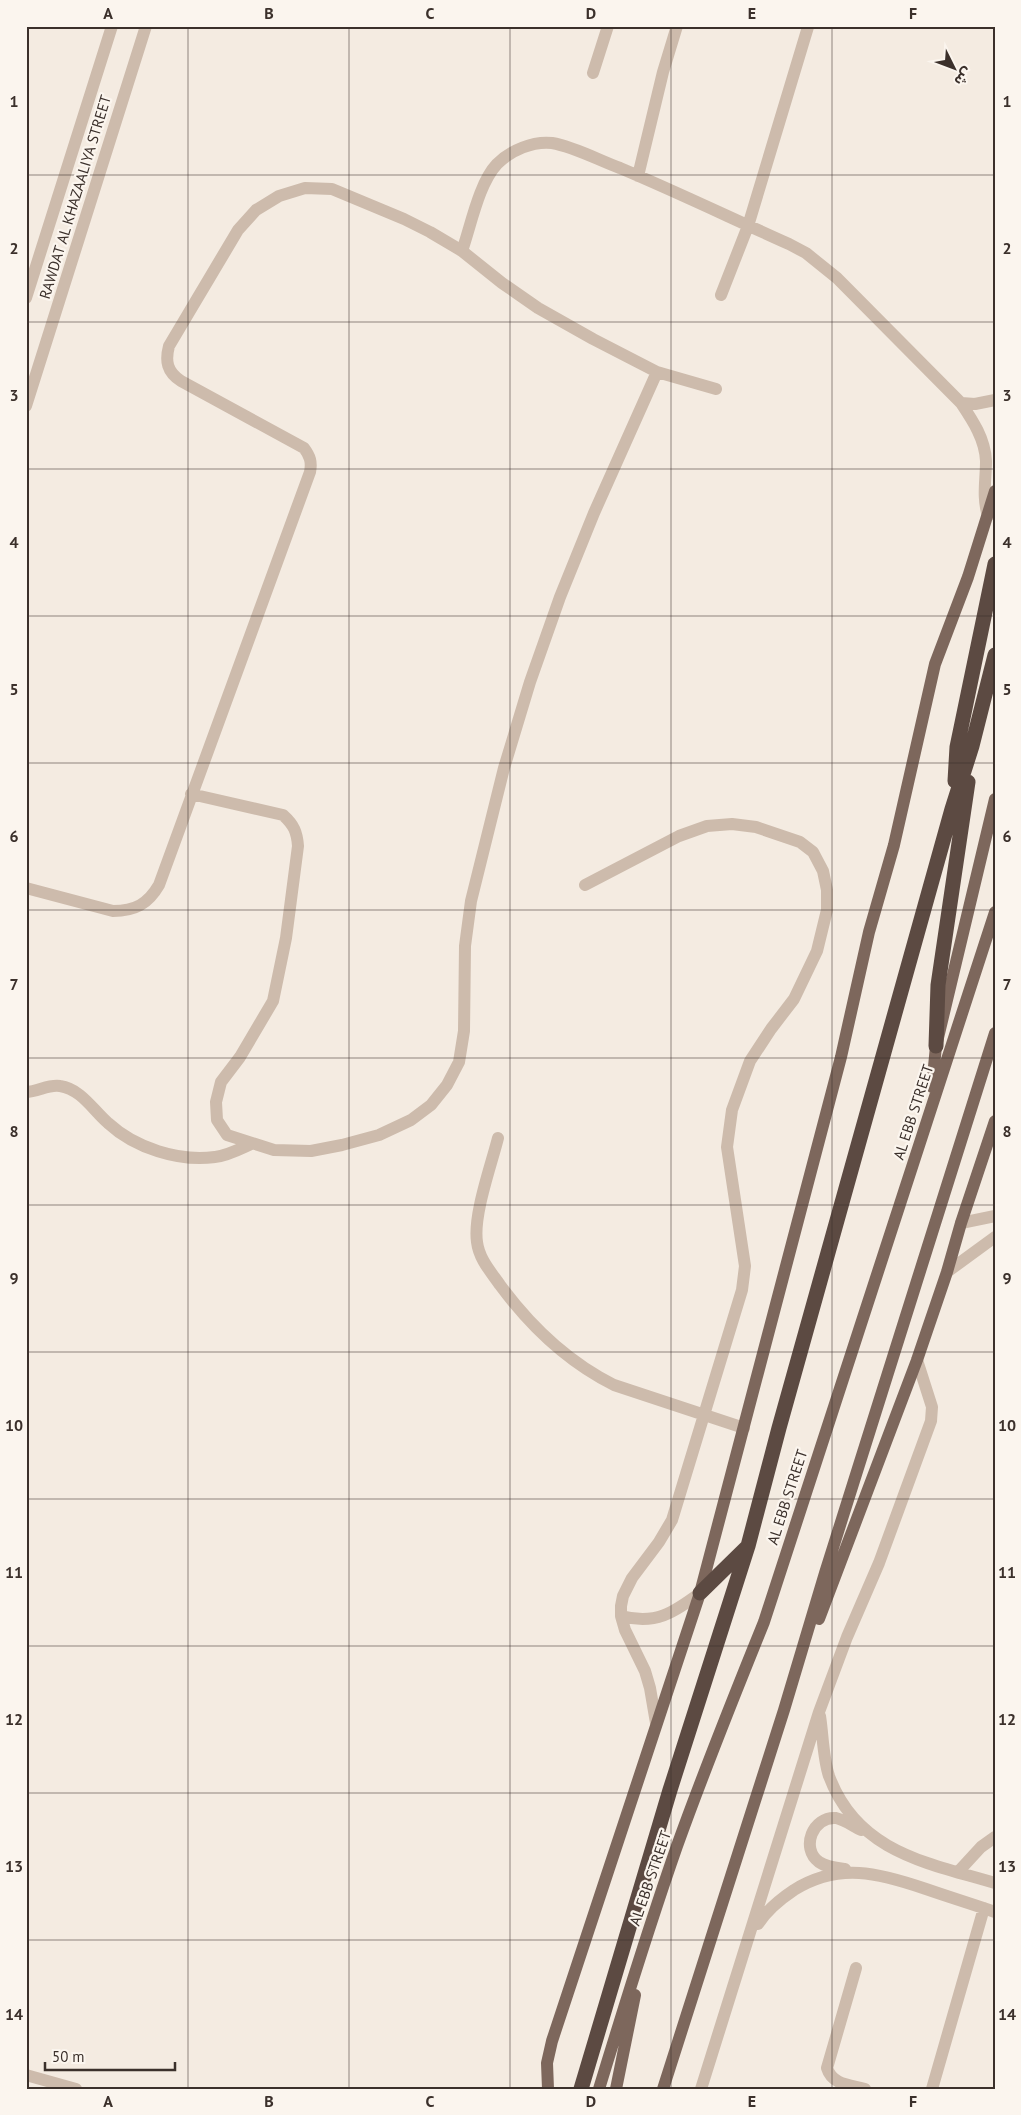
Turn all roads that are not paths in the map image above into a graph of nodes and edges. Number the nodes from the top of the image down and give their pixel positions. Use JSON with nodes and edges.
{"nodes":[{"id":1,"x":112,"y":26,"type":"edge"},
{"id":2,"x":146,"y":26,"type":"edge"},
{"id":3,"x":608,"y":26,"type":"edge"},
{"id":4,"x":677,"y":26,"type":"edge"},
{"id":5,"x":808,"y":27,"type":"edge"},
{"id":6,"x":593,"y":73,"type":"dead end"},
{"id":7,"x":638,"y":176,"type":"junction"},
{"id":8,"x":748,"y":226,"type":"junction"},
{"id":9,"x":462,"y":251,"type":"junction"},
{"id":10,"x":721,"y":295,"type":"dead end"},
{"id":11,"x":26,"y":298,"type":"edge"},
{"id":12,"x":657,"y":372,"type":"junction"},
{"id":13,"x":716,"y":389,"type":"dead end"},
{"id":14,"x":995,"y":400,"type":"edge"},
{"id":15,"x":961,"y":403,"type":"junction"},
{"id":16,"x":26,"y":406,"type":"edge"},
{"id":17,"x":995,"y":491,"type":"edge"},
{"id":18,"x":988,"y":516,"type":"junction"},
{"id":19,"x":995,"y":564,"type":"edge"},
{"id":20,"x":995,"y":655,"type":"edge"},
{"id":21,"x":972,"y":746,"type":"junction"},
{"id":22,"x":191,"y":794,"type":"junction"},
{"id":23,"x":995,"y":799,"type":"edge"},
{"id":24,"x":952,"y":809,"type":"junction"},
{"id":25,"x":585,"y":885,"type":"dead end"},
{"id":26,"x":26,"y":888,"type":"edge"},
{"id":27,"x":995,"y":912,"type":"edge"},
{"id":28,"x":995,"y":1033,"type":"edge"},
{"id":29,"x":936,"y":1046,"type":"junction"},
{"id":30,"x":26,"y":1092,"type":"edge"},
{"id":31,"x":931,"y":1108,"type":"junction"},
{"id":32,"x":995,"y":1121,"type":"edge"},
{"id":33,"x":498,"y":1138,"type":"dead end"},
{"id":34,"x":251,"y":1144,"type":"junction"},
{"id":35,"x":995,"y":1216,"type":"edge"},
{"id":36,"x":961,"y":1223,"type":"junction"},
{"id":37,"x":995,"y":1237,"type":"edge"},
{"id":38,"x":947,"y":1272,"type":"junction"},
{"id":39,"x":917,"y":1360,"type":"junction"},
{"id":40,"x":704,"y":1415,"type":"junction"},
{"id":41,"x":744,"y":1428,"type":"junction"},
{"id":42,"x":748,"y":1546,"type":"junction"},
{"id":43,"x":700,"y":1593,"type":"junction"},
{"id":44,"x":621,"y":1616,"type":"junction"},
{"id":45,"x":784,"y":1710,"type":"junction"},
{"id":46,"x":819,"y":1712,"type":"junction"},
{"id":47,"x":656,"y":1723,"type":"junction"},
{"id":48,"x":995,"y":1837,"type":"edge"},
{"id":49,"x":876,"y":1839,"type":"junction"},
{"id":50,"x":858,"y":1872,"type":"junction"},
{"id":51,"x":958,"y":1872,"type":"junction"},
{"id":52,"x":995,"y":1883,"type":"edge"},
{"id":53,"x":989,"y":1910,"type":"edge"},
{"id":54,"x":751,"y":1934,"type":"junction"},
{"id":55,"x":645,"y":1941,"type":"junction"},
{"id":56,"x":856,"y":1968,"type":"dead end"},
{"id":57,"x":26,"y":2075,"type":"edge"},
{"id":58,"x":703,"y":2086,"type":"edge"},
{"id":59,"x":76,"y":2089,"type":"edge"},
{"id":60,"x":548,"y":2089,"type":"edge"},
{"id":61,"x":581,"y":2089,"type":"edge"},
{"id":62,"x":599,"y":2089,"type":"edge"},
{"id":63,"x":616,"y":2089,"type":"edge"},
{"id":64,"x":663,"y":2089,"type":"edge"},
{"id":65,"x":865,"y":2089,"type":"edge"},
{"id":66,"x":932,"y":2089,"type":"edge"}],
"edges":[{"from":1,"to":11,"type":"street","name":"RAWDAT AL KHAZAALIYA STREET"},
{"from":2,"to":16,"type":"street","name":"RAWDAT AL KHAZAALIYA STREET"},
{"from":3,"to":6,"type":"street"},
{"from":4,"to":7,"type":"street"},
{"from":5,"to":8,"type":"street"},
{"from":7,"to":8,"type":"street"},
{"from":7,"to":9,"type":"street"},
{"from":8,"to":10,"type":"street"},
{"from":8,"to":15,"type":"street"},
{"from":9,"to":12,"type":"street"},
{"from":9,"to":22,"type":"street"},
{"from":12,"to":13,"type":"street"},
{"from":12,"to":34,"type":"street"},
{"from":14,"to":15,"type":"street"},
{"from":15,"to":18,"type":"street"},
{"from":17,"to":18,"type":"main road"},
{"from":18,"to":41,"type":"main road"},
{"from":19,"to":24,"type":"highway"},
{"from":20,"to":21,"type":"highway"},
{"from":21,"to":24,"type":"highway"},
{"from":21,"to":29,"type":"highway"},
{"from":22,"to":26,"type":"street"},
{"from":22,"to":34,"type":"street"},
{"from":23,"to":29,"type":"main road"},
{"from":24,"to":42,"type":"highway"},
{"from":25,"to":40,"type":"street"},
{"from":27,"to":31,"type":"main road","name":"AL EBB STREET"},
{"from":28,"to":45,"type":"main road"},
{"from":29,"to":31,"type":"main road"},
{"from":30,"to":34,"type":"street"},
{"from":31,"to":55,"type":"main road","name":"AL EBB STREET"},
{"from":32,"to":36,"type":"main road"},
{"from":33,"to":40,"type":"street"},
{"from":35,"to":36,"type":"street"},
{"from":36,"to":38,"type":"main road"},
{"from":37,"to":38,"type":"street"},
{"from":38,"to":39,"type":"main road"},
{"from":39,"to":45,"type":"main road"},
{"from":39,"to":46,"type":"street"},
{"from":40,"to":41,"type":"street"},
{"from":40,"to":44,"type":"street"},
{"from":41,"to":43,"type":"main road"},
{"from":42,"to":43,"type":"highway"},
{"from":42,"to":61,"type":"highway"},
{"from":43,"to":44,"type":"street"},
{"from":43,"to":47,"type":"main road"},
{"from":44,"to":47,"type":"street"},
{"from":45,"to":64,"type":"main road"},
{"from":46,"to":49,"type":"street"},
{"from":46,"to":54,"type":"street"},
{"from":47,"to":60,"type":"main road"},
{"from":48,"to":51,"type":"street"},
{"from":49,"to":50,"type":"street"},
{"from":49,"to":51,"type":"street"},
{"from":50,"to":53,"type":"street"},
{"from":50,"to":54,"type":"street"},
{"from":51,"to":52,"type":"street"},
{"from":53,"to":66,"type":"street"},
{"from":54,"to":58,"type":"street"},
{"from":55,"to":62,"type":"main road","name":"AL EBB STREET"},
{"from":55,"to":63,"type":"main road"},
{"from":56,"to":65,"type":"street"},
{"from":57,"to":59,"type":"street"}]}
